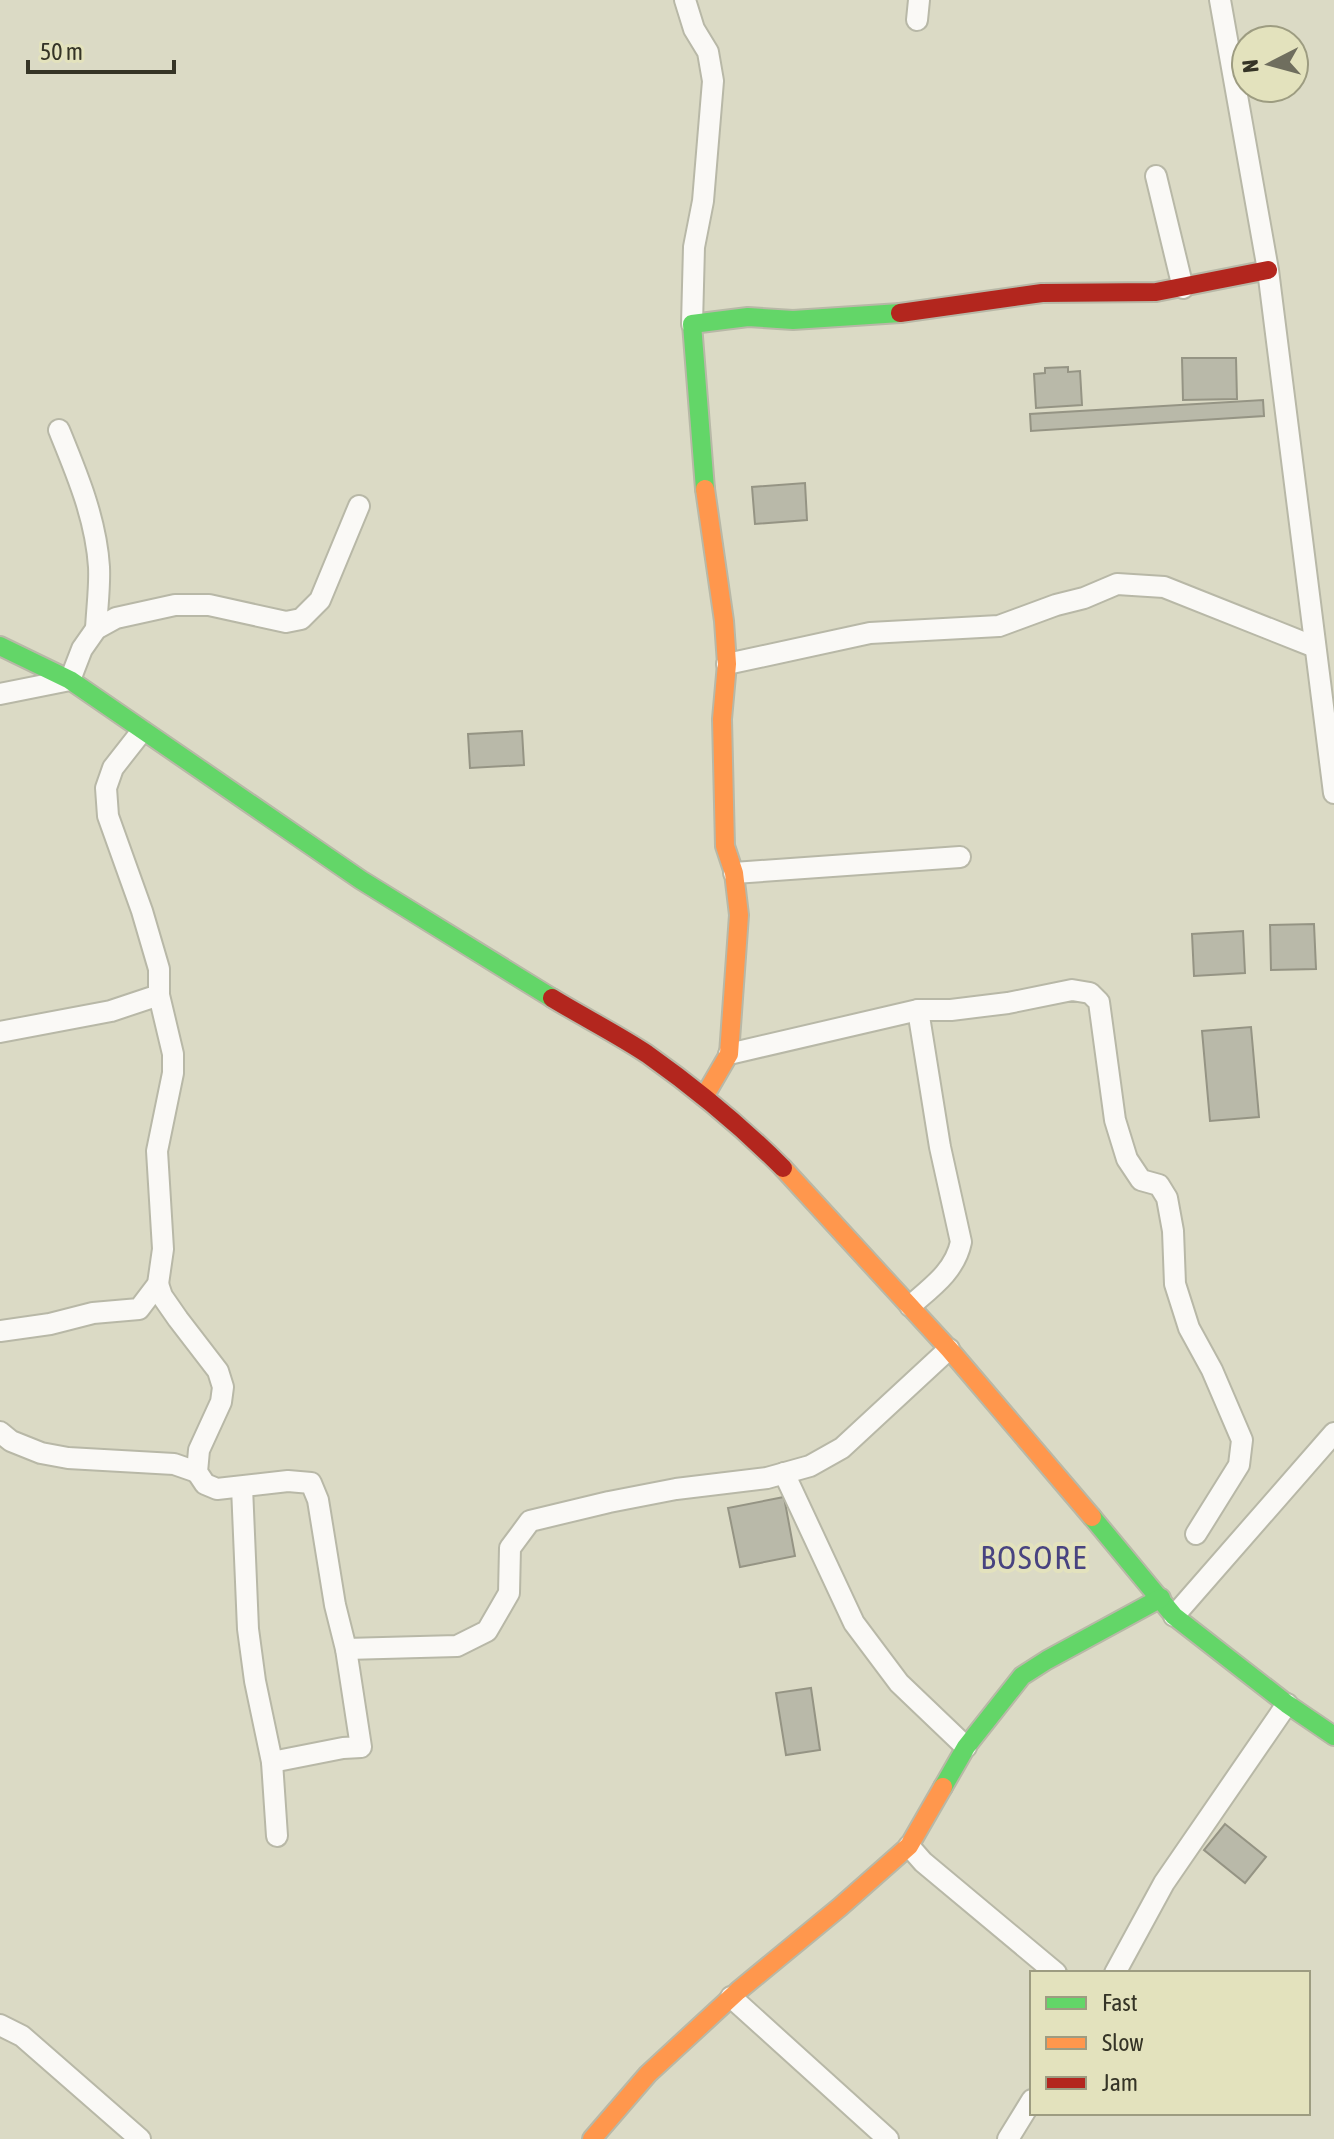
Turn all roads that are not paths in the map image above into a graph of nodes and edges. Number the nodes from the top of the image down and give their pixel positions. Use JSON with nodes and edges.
{"nodes":[{"id":1,"x":685,"y":0,"type":"edge"},
{"id":2,"x":1220,"y":0,"type":"edge"},
{"id":3,"x":1156,"y":176,"type":"dead end"},
{"id":4,"x":1268,"y":270,"type":"junction"},
{"id":5,"x":1183,"y":288,"type":"junction"},
{"id":6,"x":692,"y":324,"type":"junction"},
{"id":7,"x":59,"y":430,"type":"dead end"},
{"id":8,"x":359,"y":506,"type":"dead end"},
{"id":9,"x":96,"y":629,"type":"junction"},
{"id":10,"x":0,"y":646,"type":"edge"},
{"id":11,"x":1315,"y":647,"type":"junction"},
{"id":12,"x":727,"y":664,"type":"junction"},
{"id":13,"x":70,"y":680,"type":"junction"},
{"id":14,"x":0,"y":694,"type":"edge"},
{"id":15,"x":142,"y":731,"type":"junction"},
{"id":16,"x":1334,"y":793,"type":"edge"},
{"id":17,"x":960,"y":857,"type":"dead end"},
{"id":18,"x":734,"y":873,"type":"junction"},
{"id":19,"x":159,"y":995,"type":"junction"},
{"id":20,"x":918,"y":1010,"type":"junction"},
{"id":21,"x":0,"y":1032,"type":"edge"},
{"id":22,"x":729,"y":1054,"type":"junction"},
{"id":23,"x":704,"y":1097,"type":"junction"},
{"id":24,"x":158,"y":1284,"type":"junction"},
{"id":25,"x":910,"y":1306,"type":"junction"},
{"id":26,"x":0,"y":1331,"type":"edge"},
{"id":27,"x":949,"y":1349,"type":"junction"},
{"id":28,"x":0,"y":1432,"type":"edge"},
{"id":29,"x":1334,"y":1433,"type":"edge"},
{"id":30,"x":197,"y":1472,"type":"junction"},
{"id":31,"x":784,"y":1473,"type":"junction"},
{"id":32,"x":242,"y":1487,"type":"junction"},
{"id":33,"x":1196,"y":1534,"type":"dead end"},
{"id":34,"x":1161,"y":1598,"type":"junction"},
{"id":35,"x":1174,"y":1616,"type":"junction"},
{"id":36,"x":346,"y":1649,"type":"junction"},
{"id":37,"x":1287,"y":1704,"type":"junction"},
{"id":38,"x":1334,"y":1736,"type":"edge"},
{"id":39,"x":966,"y":1747,"type":"junction"},
{"id":40,"x":272,"y":1762,"type":"junction"},
{"id":41,"x":277,"y":1836,"type":"dead end"},
{"id":42,"x":909,"y":1846,"type":"junction"},
{"id":43,"x":1054,"y":1971,"type":"edge"},
{"id":44,"x":1116,"y":1971,"type":"edge"},
{"id":45,"x":731,"y":1997,"type":"junction"},
{"id":46,"x":0,"y":2025,"type":"edge"},
{"id":47,"x":1030,"y":2103,"type":"edge"},
{"id":48,"x":140,"y":2139,"type":"edge"},
{"id":49,"x":592,"y":2139,"type":"edge"},
{"id":50,"x":888,"y":2139,"type":"edge"},
{"id":51,"x":1008,"y":2139,"type":"edge"}],
"edges":[{"from":1,"to":6,"type":"street"},
{"from":2,"to":4,"type":"street"},
{"from":3,"to":5,"type":"street"},
{"from":4,"to":5,"type":"street"},
{"from":4,"to":11,"type":"street"},
{"from":5,"to":6,"type":"street"},
{"from":6,"to":12,"type":"street"},
{"from":7,"to":9,"type":"street"},
{"from":8,"to":9,"type":"street"},
{"from":9,"to":13,"type":"street"},
{"from":10,"to":13,"type":"street"},
{"from":11,"to":12,"type":"street"},
{"from":11,"to":16,"type":"street"},
{"from":12,"to":18,"type":"street"},
{"from":13,"to":14,"type":"street"},
{"from":13,"to":15,"type":"street"},
{"from":15,"to":19,"type":"street"},
{"from":15,"to":23,"type":"street"},
{"from":17,"to":18,"type":"street"},
{"from":18,"to":22,"type":"street"},
{"from":19,"to":21,"type":"street"},
{"from":19,"to":24,"type":"street"},
{"from":20,"to":22,"type":"street"},
{"from":20,"to":25,"type":"street"},
{"from":20,"to":33,"type":"street"},
{"from":22,"to":23,"type":"street"},
{"from":23,"to":25,"type":"street"},
{"from":24,"to":26,"type":"street"},
{"from":24,"to":30,"type":"street"},
{"from":25,"to":27,"type":"street"},
{"from":27,"to":31,"type":"street"},
{"from":27,"to":34,"type":"street"},
{"from":28,"to":30,"type":"street"},
{"from":29,"to":35,"type":"street"},
{"from":30,"to":32,"type":"street"},
{"from":31,"to":36,"type":"street"},
{"from":31,"to":39,"type":"street"},
{"from":32,"to":36,"type":"street"},
{"from":32,"to":40,"type":"street"},
{"from":34,"to":35,"type":"street"},
{"from":34,"to":39,"type":"street"},
{"from":35,"to":37,"type":"street"},
{"from":36,"to":40,"type":"street"},
{"from":37,"to":38,"type":"street"},
{"from":37,"to":44,"type":"street"},
{"from":39,"to":42,"type":"street"},
{"from":40,"to":41,"type":"street"},
{"from":42,"to":43,"type":"street"},
{"from":42,"to":45,"type":"street"},
{"from":45,"to":49,"type":"street"},
{"from":45,"to":50,"type":"street"},
{"from":46,"to":48,"type":"street"},
{"from":47,"to":51,"type":"street"}]}
